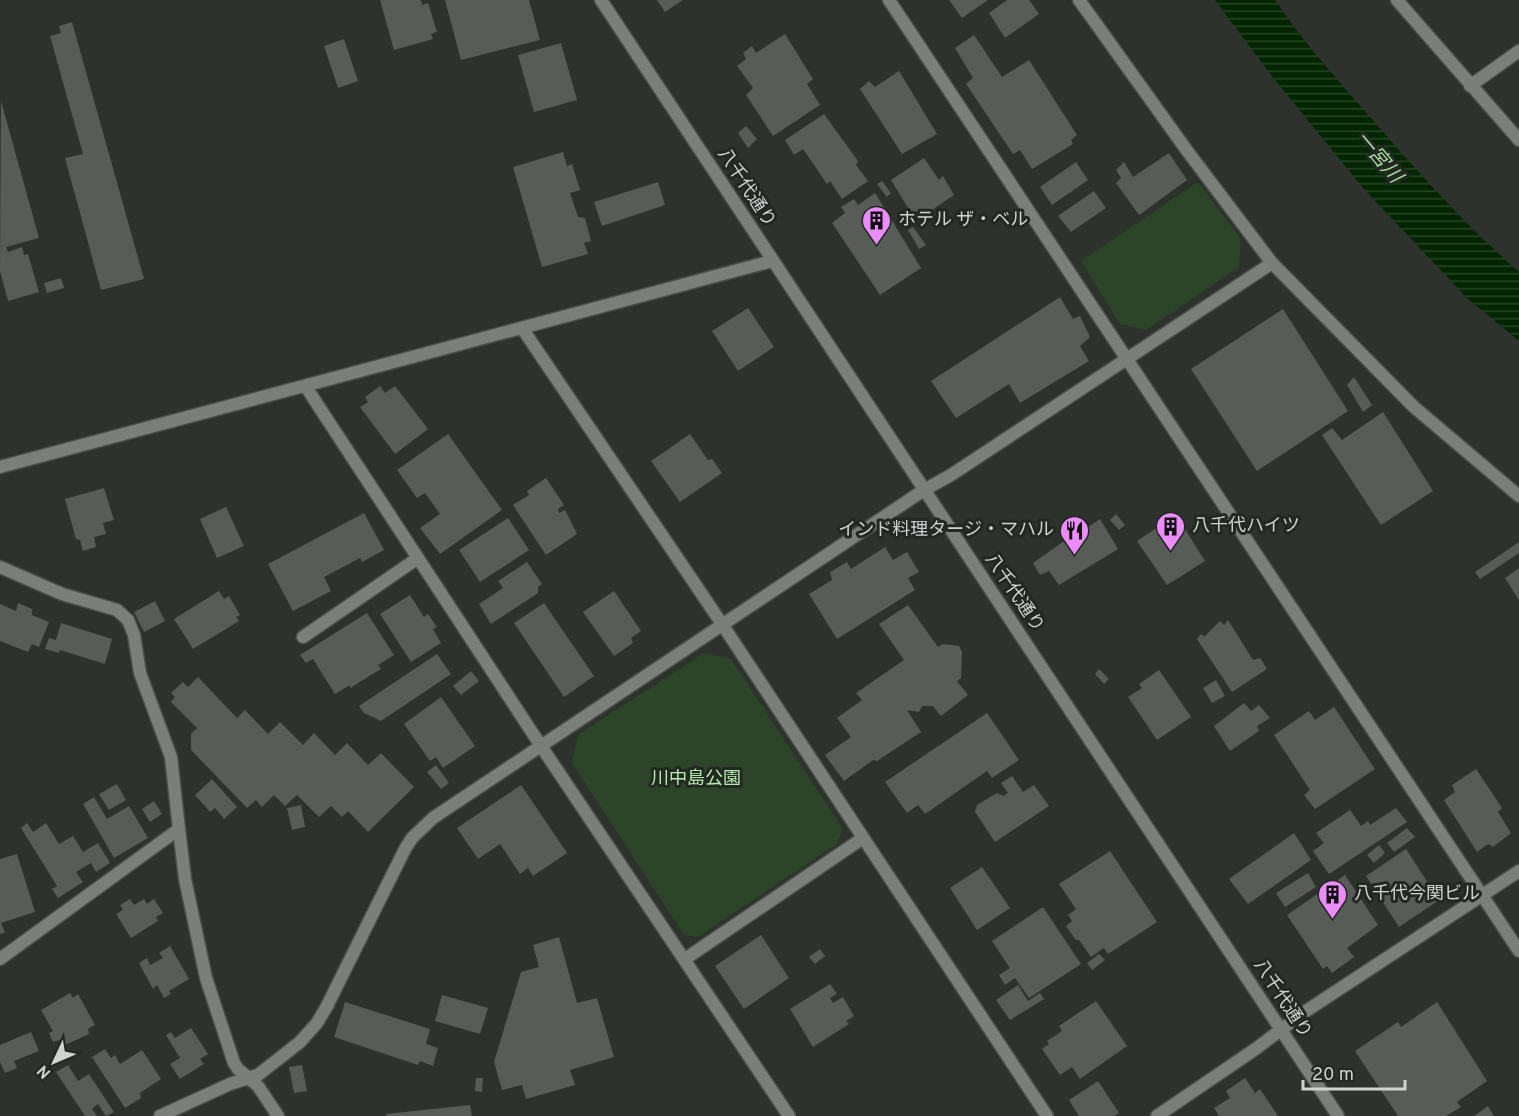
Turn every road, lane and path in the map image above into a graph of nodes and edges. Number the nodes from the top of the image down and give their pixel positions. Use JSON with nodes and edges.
{"nodes":[{"id":1,"x":601,"y":0,"type":"edge"},
{"id":2,"x":889,"y":0,"type":"edge"},
{"id":3,"x":1078,"y":0,"type":"edge"},
{"id":4,"x":1397,"y":0,"type":"edge"},
{"id":5,"x":1519,"y":51,"type":"edge"},
{"id":6,"x":1470,"y":86,"type":"junction"},
{"id":7,"x":1519,"y":140,"type":"edge"},
{"id":8,"x":772,"y":261,"type":"junction"},
{"id":9,"x":1272,"y":263,"type":"junction"},
{"id":10,"x":522,"y":328,"type":"junction"},
{"id":11,"x":1128,"y":358,"type":"junction"},
{"id":12,"x":306,"y":387,"type":"junction"},
{"id":13,"x":0,"y":467,"type":"edge"},
{"id":14,"x":924,"y":490,"type":"junction"},
{"id":15,"x":1519,"y":496,"type":"edge"},
{"id":16,"x":418,"y":558,"type":"junction"},
{"id":17,"x":0,"y":567,"type":"edge"},
{"id":18,"x":722,"y":624,"type":"junction"},
{"id":19,"x":303,"y":637,"type":"dead end"},
{"id":20,"x":542,"y":746,"type":"junction"},
{"id":21,"x":179,"y":829,"type":"junction"},
{"id":22,"x":863,"y":838,"type":"junction"},
{"id":23,"x":1519,"y":871,"type":"edge"},
{"id":24,"x":1482,"y":895,"type":"junction"},
{"id":25,"x":1519,"y":951,"type":"edge"},
{"id":26,"x":0,"y":959,"type":"edge"},
{"id":27,"x":685,"y":959,"type":"junction"},
{"id":28,"x":1282,"y":1030,"type":"junction"},
{"id":29,"x":251,"y":1078,"type":"junction"},
{"id":30,"x":160,"y":1116,"type":"edge"},
{"id":31,"x":278,"y":1116,"type":"edge"},
{"id":32,"x":789,"y":1116,"type":"edge"},
{"id":33,"x":1047,"y":1116,"type":"edge"},
{"id":34,"x":1157,"y":1116,"type":"edge"},
{"id":35,"x":1338,"y":1116,"type":"edge"}],
"edges":[{"from":1,"to":8,"type":"street","name":"八千代通り"},
{"from":2,"to":11,"type":"street"},
{"from":3,"to":9,"type":"street"},
{"from":4,"to":6,"type":"street"},
{"from":5,"to":6,"type":"street"},
{"from":6,"to":7,"type":"street"},
{"from":8,"to":10,"type":"street"},
{"from":8,"to":14,"type":"street","name":"八千代通り"},
{"from":9,"to":11,"type":"street"},
{"from":9,"to":15,"type":"street"},
{"from":10,"to":12,"type":"street"},
{"from":10,"to":18,"type":"street"},
{"from":11,"to":14,"type":"street"},
{"from":11,"to":24,"type":"street"},
{"from":12,"to":13,"type":"street"},
{"from":12,"to":16,"type":"street"},
{"from":14,"to":18,"type":"street"},
{"from":14,"to":28,"type":"street","name":"八千代通り"},
{"from":16,"to":19,"type":"street"},
{"from":16,"to":20,"type":"street"},
{"from":17,"to":21,"type":"street"},
{"from":18,"to":20,"type":"street"},
{"from":18,"to":22,"type":"street"},
{"from":20,"to":27,"type":"street"},
{"from":20,"to":29,"type":"street"},
{"from":21,"to":26,"type":"street"},
{"from":21,"to":29,"type":"street"},
{"from":22,"to":27,"type":"street"},
{"from":22,"to":33,"type":"street"},
{"from":23,"to":24,"type":"street"},
{"from":24,"to":25,"type":"street"},
{"from":24,"to":28,"type":"street"},
{"from":27,"to":32,"type":"street"},
{"from":28,"to":34,"type":"street"},
{"from":28,"to":35,"type":"street","name":"八千代通り"},
{"from":29,"to":30,"type":"street"},
{"from":29,"to":31,"type":"street"}]}
